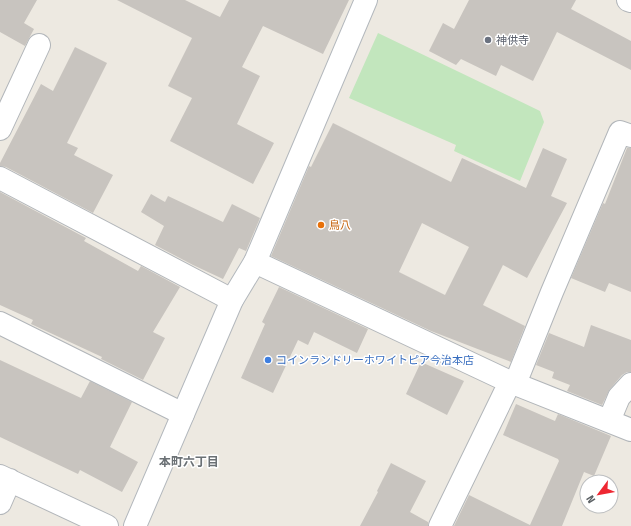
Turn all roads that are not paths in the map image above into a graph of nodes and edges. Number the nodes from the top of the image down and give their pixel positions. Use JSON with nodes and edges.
{"nodes":[{"id":1,"x":366,"y":0,"type":"edge"},
{"id":2,"x":628,"y":0,"type":"edge"},
{"id":3,"x":631,"y":2,"type":"edge"},
{"id":4,"x":39,"y":45,"type":"dead end"},
{"id":5,"x":0,"y":129,"type":"edge"},
{"id":6,"x":631,"y":136,"type":"edge"},
{"id":7,"x":0,"y":178,"type":"edge"},
{"id":8,"x":255,"y":262,"type":"junction"},
{"id":9,"x":232,"y":300,"type":"junction"},
{"id":10,"x":0,"y":323,"type":"edge"},
{"id":11,"x":513,"y":383,"type":"junction"},
{"id":12,"x":631,"y":384,"type":"edge"},
{"id":13,"x":184,"y":414,"type":"junction"},
{"id":14,"x":609,"y":421,"type":"junction"},
{"id":15,"x":631,"y":430,"type":"edge"},
{"id":16,"x":5,"y":478,"type":"edge"},
{"id":17,"x":0,"y":503,"type":"edge"},
{"id":18,"x":107,"y":526,"type":"edge"},
{"id":19,"x":135,"y":526,"type":"edge"},
{"id":20,"x":440,"y":526,"type":"edge"}],
"edges":[{"from":1,"to":8,"type":"street"},
{"from":2,"to":3,"type":"street"},
{"from":4,"to":5,"type":"street"},
{"from":6,"to":11,"type":"street"},
{"from":7,"to":9,"type":"street"},
{"from":8,"to":9,"type":"street"},
{"from":8,"to":11,"type":"street"},
{"from":9,"to":13,"type":"street"},
{"from":10,"to":13,"type":"street"},
{"from":11,"to":14,"type":"street"},
{"from":11,"to":20,"type":"street"},
{"from":12,"to":14,"type":"street"},
{"from":13,"to":19,"type":"street"},
{"from":14,"to":15,"type":"street"},
{"from":16,"to":17,"type":"street"},
{"from":16,"to":18,"type":"street"}]}
